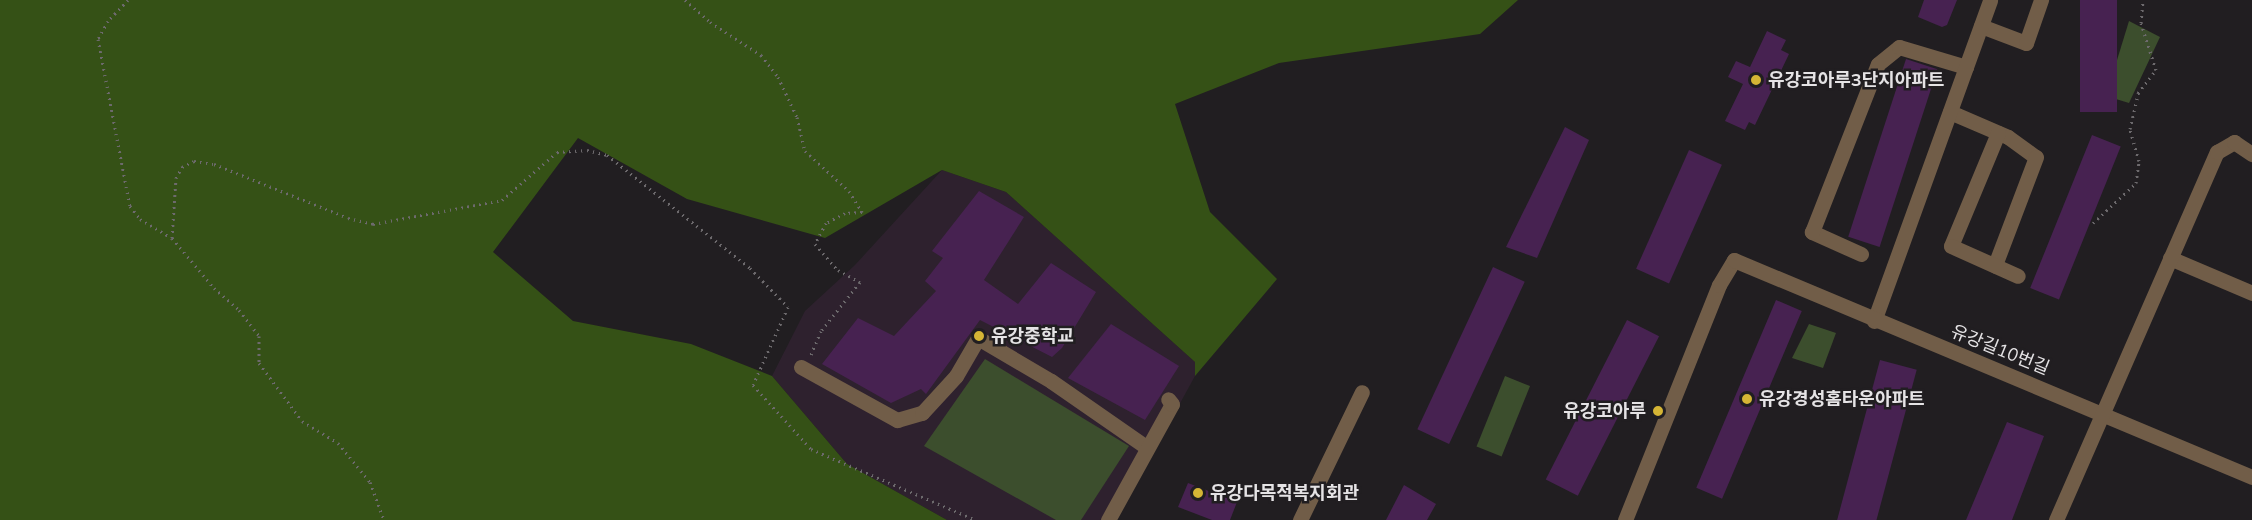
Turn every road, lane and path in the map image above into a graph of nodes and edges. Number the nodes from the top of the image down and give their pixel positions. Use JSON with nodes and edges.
{"nodes":[{"id":1,"x":128,"y":0,"type":"edge"},
{"id":2,"x":685,"y":0,"type":"edge"},
{"id":3,"x":1990,"y":0,"type":"edge"},
{"id":4,"x":2041,"y":0,"type":"edge"},
{"id":5,"x":2143,"y":0,"type":"edge"},
{"id":6,"x":1981,"y":26,"type":"junction"},
{"id":7,"x":1966,"y":67,"type":"junction"},
{"id":8,"x":1950,"y":112,"type":"junction"},
{"id":9,"x":1998,"y":133,"type":"junction"},
{"id":10,"x":2252,"y":154,"type":"edge"},
{"id":11,"x":2093,"y":224,"type":"dead end"},
{"id":12,"x":172,"y":238,"type":"junction"},
{"id":13,"x":1861,"y":254,"type":"dead end"},
{"id":14,"x":2170,"y":258,"type":"junction"},
{"id":15,"x":1995,"y":265,"type":"junction"},
{"id":16,"x":2018,"y":276,"type":"dead end"},
{"id":17,"x":2252,"y":292,"type":"edge"},
{"id":18,"x":1874,"y":321,"type":"junction"},
{"id":19,"x":803,"y":368,"type":"joint"},
{"id":20,"x":1362,"y":392,"type":"dead end"},
{"id":21,"x":1168,"y":399,"type":"dead end"},
{"id":22,"x":2105,"y":412,"type":"junction"},
{"id":23,"x":1146,"y":447,"type":"junction"},
{"id":24,"x":2252,"y":477,"type":"edge"},
{"id":25,"x":384,"y":520,"type":"edge"},
{"id":26,"x":976,"y":520,"type":"edge"},
{"id":27,"x":1108,"y":520,"type":"edge"},
{"id":28,"x":1300,"y":520,"type":"edge"},
{"id":29,"x":1625,"y":520,"type":"edge"},
{"id":30,"x":2056,"y":520,"type":"edge"}],
"edges":[{"from":1,"to":12,"type":"path"},
{"from":2,"to":19,"type":"path"},
{"from":3,"to":6,"type":"street"},
{"from":4,"to":6,"type":"street"},
{"from":5,"to":11,"type":"path"},
{"from":6,"to":7,"type":"street"},
{"from":7,"to":8,"type":"street"},
{"from":7,"to":13,"type":"street"},
{"from":8,"to":9,"type":"street"},
{"from":8,"to":18,"type":"street"},
{"from":9,"to":15,"type":"street"},
{"from":9,"to":15,"type":"street"},
{"from":10,"to":14,"type":"street"},
{"from":12,"to":25,"type":"path"},
{"from":12,"to":26,"type":"path"},
{"from":14,"to":17,"type":"street"},
{"from":14,"to":22,"type":"street"},
{"from":15,"to":16,"type":"street"},
{"from":18,"to":22,"type":"street","name":"유강길10번길"},
{"from":18,"to":29,"type":"street","name":"유강길10번길"},
{"from":19,"to":23,"type":"street"},
{"from":20,"to":28,"type":"street"},
{"from":21,"to":23,"type":"street"},
{"from":22,"to":24,"type":"street","name":"유강길10번길"},
{"from":22,"to":30,"type":"street"},
{"from":23,"to":27,"type":"street"}]}
